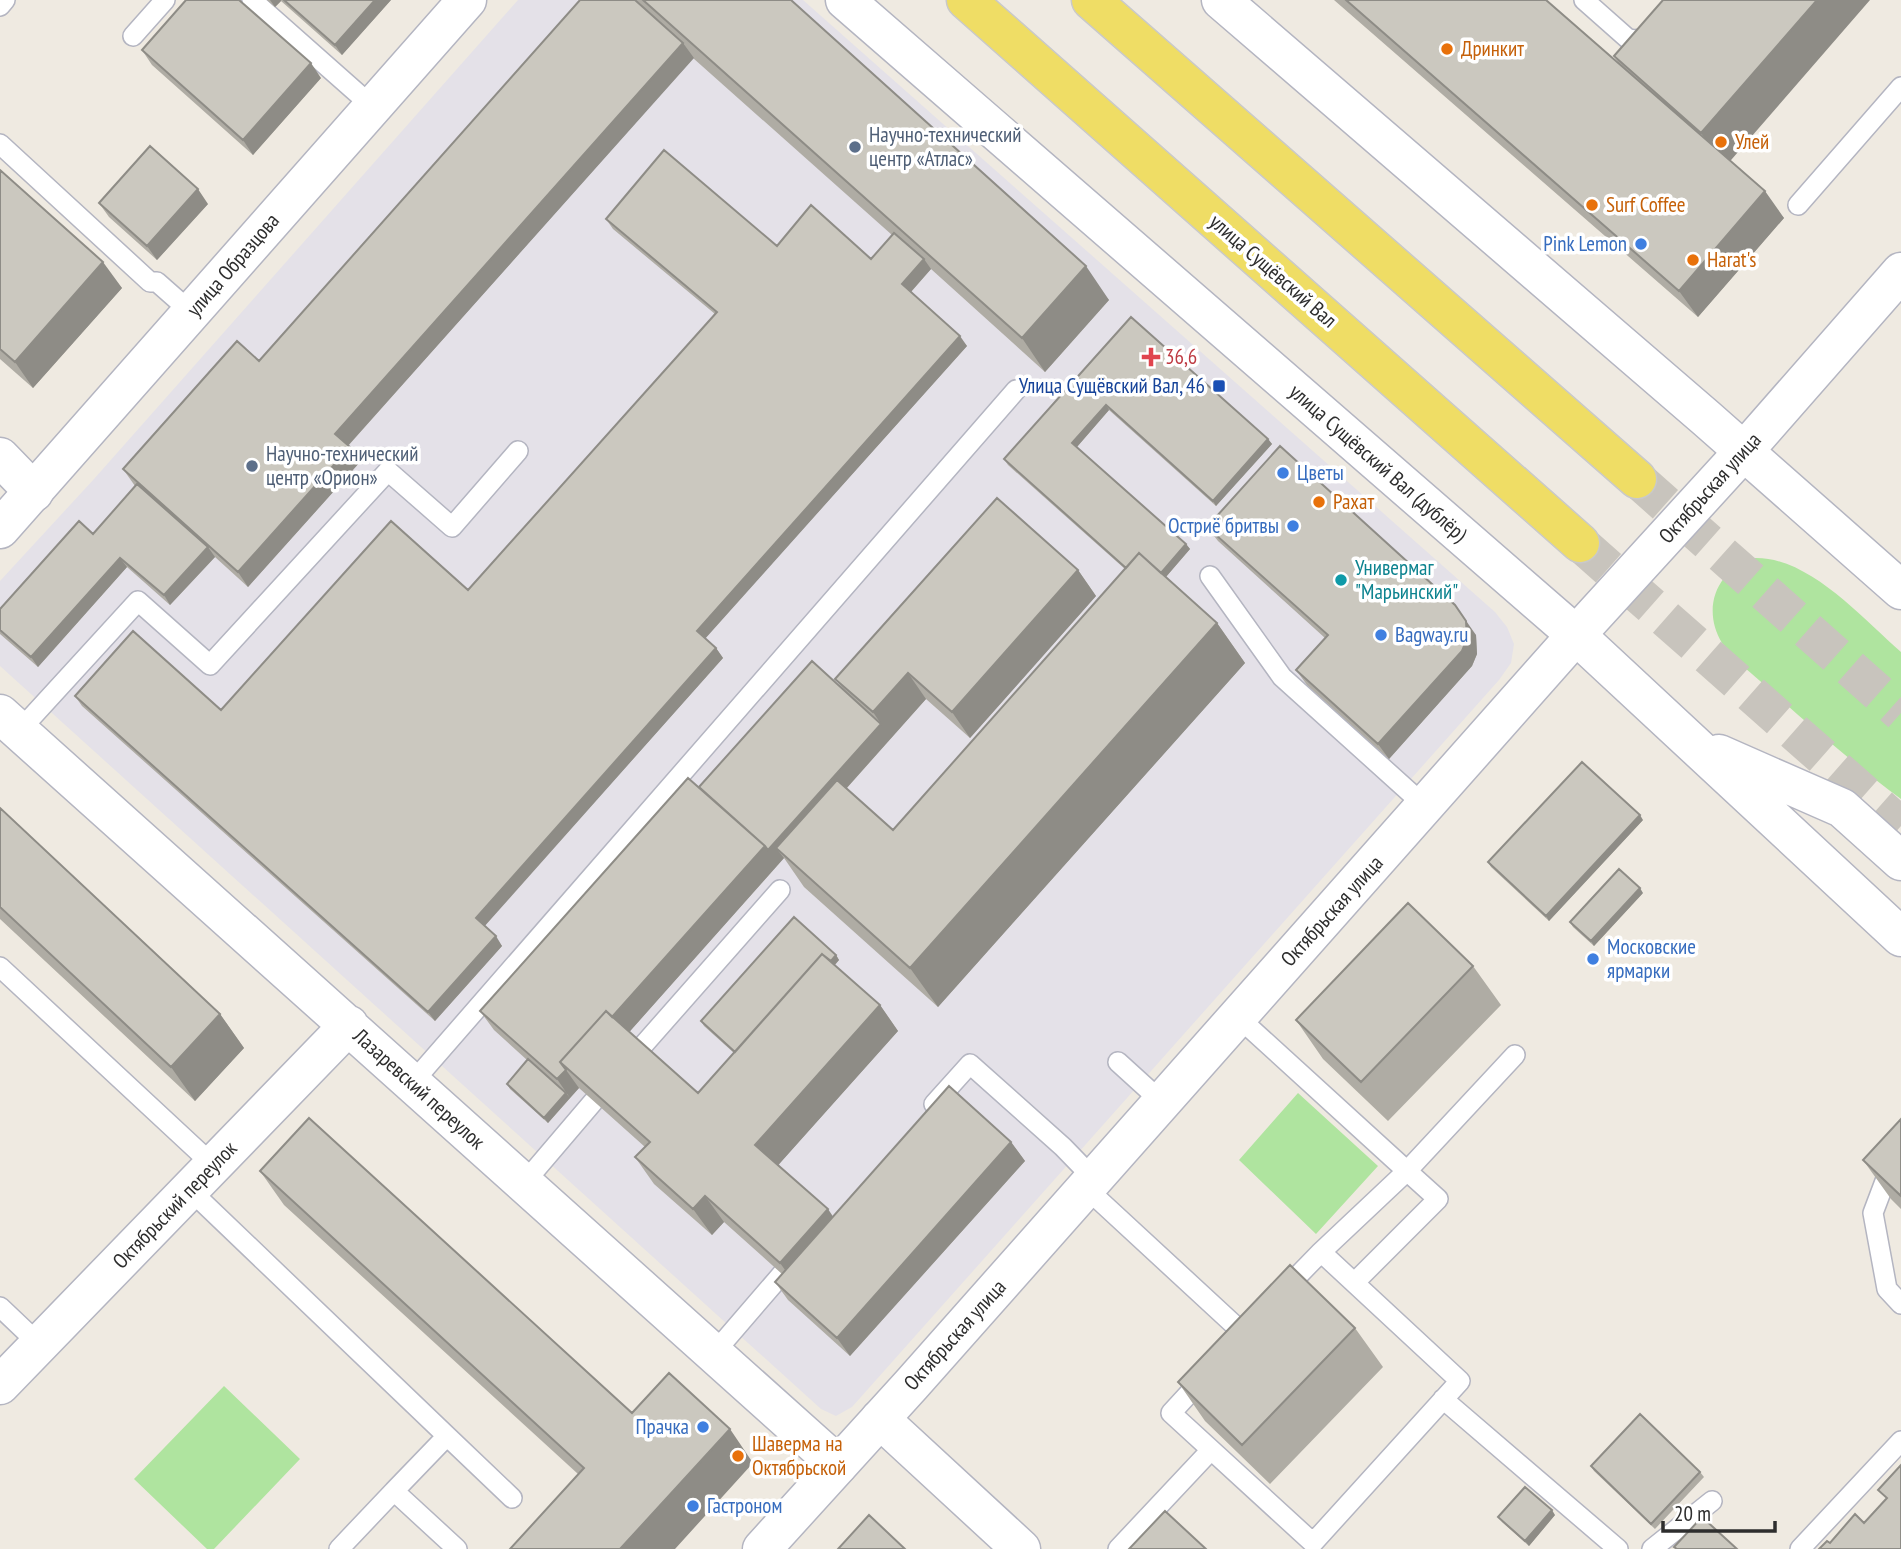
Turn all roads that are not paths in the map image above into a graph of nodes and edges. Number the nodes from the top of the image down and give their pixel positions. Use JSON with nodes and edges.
{"nodes":[{"id":1,"x":5,"y":0,"type":"edge"},
{"id":2,"x":165,"y":0,"type":"edge"},
{"id":3,"x":252,"y":0,"type":"edge"},
{"id":4,"x":467,"y":0,"type":"edge"},
{"id":5,"x":845,"y":0,"type":"edge"},
{"id":6,"x":965,"y":0,"type":"edge"},
{"id":7,"x":1090,"y":0,"type":"edge"},
{"id":8,"x":1221,"y":0,"type":"edge"},
{"id":9,"x":1584,"y":0,"type":"edge"},
{"id":10,"x":1679,"y":0,"type":"edge"},
{"id":11,"x":0,"y":6,"type":"edge"},
{"id":12,"x":134,"y":36,"type":"dead end"},
{"id":13,"x":1901,"y":87,"type":"edge"},
{"id":14,"x":373,"y":107,"type":"junction"},
{"id":15,"x":0,"y":144,"type":"edge"},
{"id":16,"x":1798,"y":205,"type":"dead end"},
{"id":17,"x":1901,"y":272,"type":"edge"},
{"id":18,"x":191,"y":313,"type":"junction"},
{"id":19,"x":1016,"y":390,"type":"edge"},
{"id":20,"x":518,"y":451,"type":"dead end"},
{"id":21,"x":1744,"y":451,"type":"junction"},
{"id":22,"x":0,"y":457,"type":"edge"},
{"id":23,"x":1637,"y":479,"type":"tunnel mouth"},
{"id":24,"x":34,"y":492,"type":"junction"},
{"id":25,"x":0,"y":529,"type":"edge"},
{"id":26,"x":1580,"y":543,"type":"tunnel mouth"},
{"id":27,"x":1210,"y":576,"type":"dead end"},
{"id":28,"x":1901,"y":590,"type":"edge"},
{"id":29,"x":1576,"y":635,"type":"junction"},
{"id":30,"x":10,"y":722,"type":"edge"},
{"id":31,"x":1691,"y":742,"type":"junction"},
{"id":32,"x":1425,"y":806,"type":"junction"},
{"id":33,"x":1901,"y":861,"type":"edge"},
{"id":34,"x":780,"y":890,"type":"edge"},
{"id":35,"x":1901,"y":937,"type":"edge"},
{"id":36,"x":0,"y":967,"type":"edge"},
{"id":37,"x":1238,"y":1017,"type":"junction"},
{"id":38,"x":349,"y":1025,"type":"junction"},
{"id":39,"x":639,"y":1050,"type":"edge"},
{"id":40,"x":1515,"y":1055,"type":"dead end"},
{"id":41,"x":1118,"y":1062,"type":"dead end"},
{"id":42,"x":412,"y":1083,"type":"junction"},
{"id":43,"x":593,"y":1102,"type":"edge"},
{"id":44,"x":1162,"y":1102,"type":"junction"},
{"id":45,"x":918,"y":1123,"type":"edge"},
{"id":46,"x":1901,"y":1139,"type":"edge"},
{"id":47,"x":1407,"y":1171,"type":"junction"},
{"id":48,"x":202,"y":1177,"type":"junction"},
{"id":49,"x":524,"y":1183,"type":"junction"},
{"id":50,"x":1090,"y":1183,"type":"junction"},
{"id":51,"x":1321,"y":1252,"type":"junction"},
{"id":52,"x":782,"y":1274,"type":"edge"},
{"id":53,"x":1355,"y":1282,"type":"junction"},
{"id":54,"x":1901,"y":1304,"type":"edge"},
{"id":55,"x":0,"y":1307,"type":"edge"},
{"id":56,"x":39,"y":1344,"type":"junction"},
{"id":57,"x":714,"y":1353,"type":"junction"},
{"id":58,"x":1216,"y":1363,"type":"edge"},
{"id":59,"x":0,"y":1385,"type":"edge"},
{"id":60,"x":1443,"y":1399,"type":"junction"},
{"id":61,"x":880,"y":1419,"type":"junction"},
{"id":62,"x":447,"y":1436,"type":"junction"},
{"id":63,"x":1901,"y":1441,"type":"edge"},
{"id":64,"x":1212,"y":1450,"type":"junction"},
{"id":65,"x":838,"y":1465,"type":"junction"},
{"id":66,"x":394,"y":1491,"type":"junction"},
{"id":67,"x":512,"y":1498,"type":"dead end"},
{"id":68,"x":1712,"y":1501,"type":"dead end"},
{"id":69,"x":339,"y":1549,"type":"edge"},
{"id":70,"x":457,"y":1549,"type":"edge"},
{"id":71,"x":762,"y":1549,"type":"edge"},
{"id":72,"x":1021,"y":1549,"type":"edge"},
{"id":73,"x":1118,"y":1549,"type":"edge"},
{"id":74,"x":1618,"y":1549,"type":"edge"},
{"id":75,"x":1652,"y":1549,"type":"edge"},
{"id":76,"x":1800,"y":1549,"type":"edge"}],
"edges":[{"from":1,"to":11,"type":"lane"},
{"from":2,"to":12,"type":"lane"},
{"from":3,"to":14,"type":"lane"},
{"from":4,"to":14,"type":"street","name":"улица Образцова"},
{"from":5,"to":29,"type":"street","name":"улица Сущёвский Вал (дублёр)"},
{"from":6,"to":26,"type":"main road","name":"улица Сущёвский Вал"},
{"from":7,"to":23,"type":"main road"},
{"from":8,"to":21,"type":"street"},
{"from":9,"to":10,"type":"lane"},
{"from":13,"to":16,"type":"lane"},
{"from":14,"to":18,"type":"street","name":"улица Образцова"},
{"from":15,"to":18,"type":"lane"},
{"from":17,"to":21,"type":"street","name":"Октябрьская улица"},
{"from":18,"to":24,"type":"street","name":"улица Образцова"},
{"from":19,"to":42,"type":"lane"},
{"from":20,"to":30,"type":"lane"},
{"from":21,"to":28,"type":"street"},
{"from":21,"to":29,"type":"street","name":"Октябрьская улица"},
{"from":22,"to":24,"type":"street"},
{"from":24,"to":25,"type":"street","name":"улица Образцова"},
{"from":27,"to":32,"type":"lane"},
{"from":29,"to":31,"type":"street","name":"улица Сущёвский Вал (дублёр)"},
{"from":29,"to":32,"type":"street","name":"Октябрьская улица"},
{"from":30,"to":38,"type":"street","name":"Лазаревский переулок"},
{"from":31,"to":33,"type":"street"},
{"from":31,"to":35,"type":"street","name":"улица Сущёвский Вал (дублёр)"},
{"from":32,"to":37,"type":"street","name":"Октябрьская улица"},
{"from":34,"to":39,"type":"lane"},
{"from":36,"to":48,"type":"lane"},
{"from":37,"to":44,"type":"street","name":"Октябрьская улица"},
{"from":37,"to":47,"type":"lane"},
{"from":38,"to":42,"type":"street","name":"Лазаревский переулок"},
{"from":38,"to":48,"type":"street","name":"Октябрьский переулок"},
{"from":40,"to":47,"type":"lane"},
{"from":41,"to":44,"type":"lane"},
{"from":42,"to":49,"type":"street","name":"Лазаревский переулок"},
{"from":43,"to":49,"type":"lane"},
{"from":44,"to":50,"type":"street","name":"Октябрьская улица"},
{"from":45,"to":50,"type":"lane"},
{"from":46,"to":54,"type":"lane"},
{"from":47,"to":51,"type":"lane"},
{"from":47,"to":53,"type":"lane"},
{"from":48,"to":56,"type":"street","name":"Октябрьский переулок"},
{"from":48,"to":62,"type":"lane"},
{"from":49,"to":57,"type":"street","name":"Лазаревский переулок"},
{"from":50,"to":51,"type":"lane"},
{"from":50,"to":61,"type":"street","name":"Октябрьская улица"},
{"from":51,"to":53,"type":"lane"},
{"from":52,"to":57,"type":"lane"},
{"from":53,"to":60,"type":"lane"},
{"from":55,"to":56,"type":"lane"},
{"from":56,"to":59,"type":"street","name":"Октябрьский переулок"},
{"from":57,"to":65,"type":"street","name":"Лазаревский переулок"},
{"from":58,"to":64,"type":"lane"},
{"from":60,"to":64,"type":"lane"},
{"from":60,"to":74,"type":"lane"},
{"from":61,"to":65,"type":"street","name":"Октябрьская улица"},
{"from":61,"to":72,"type":"street"},
{"from":62,"to":66,"type":"lane"},
{"from":62,"to":67,"type":"lane"},
{"from":63,"to":76,"type":"lane"},
{"from":64,"to":73,"type":"lane"},
{"from":65,"to":71,"type":"street","name":"Октябрьская улица"},
{"from":66,"to":69,"type":"lane"},
{"from":66,"to":70,"type":"lane"},
{"from":68,"to":75,"type":"lane"}]}
